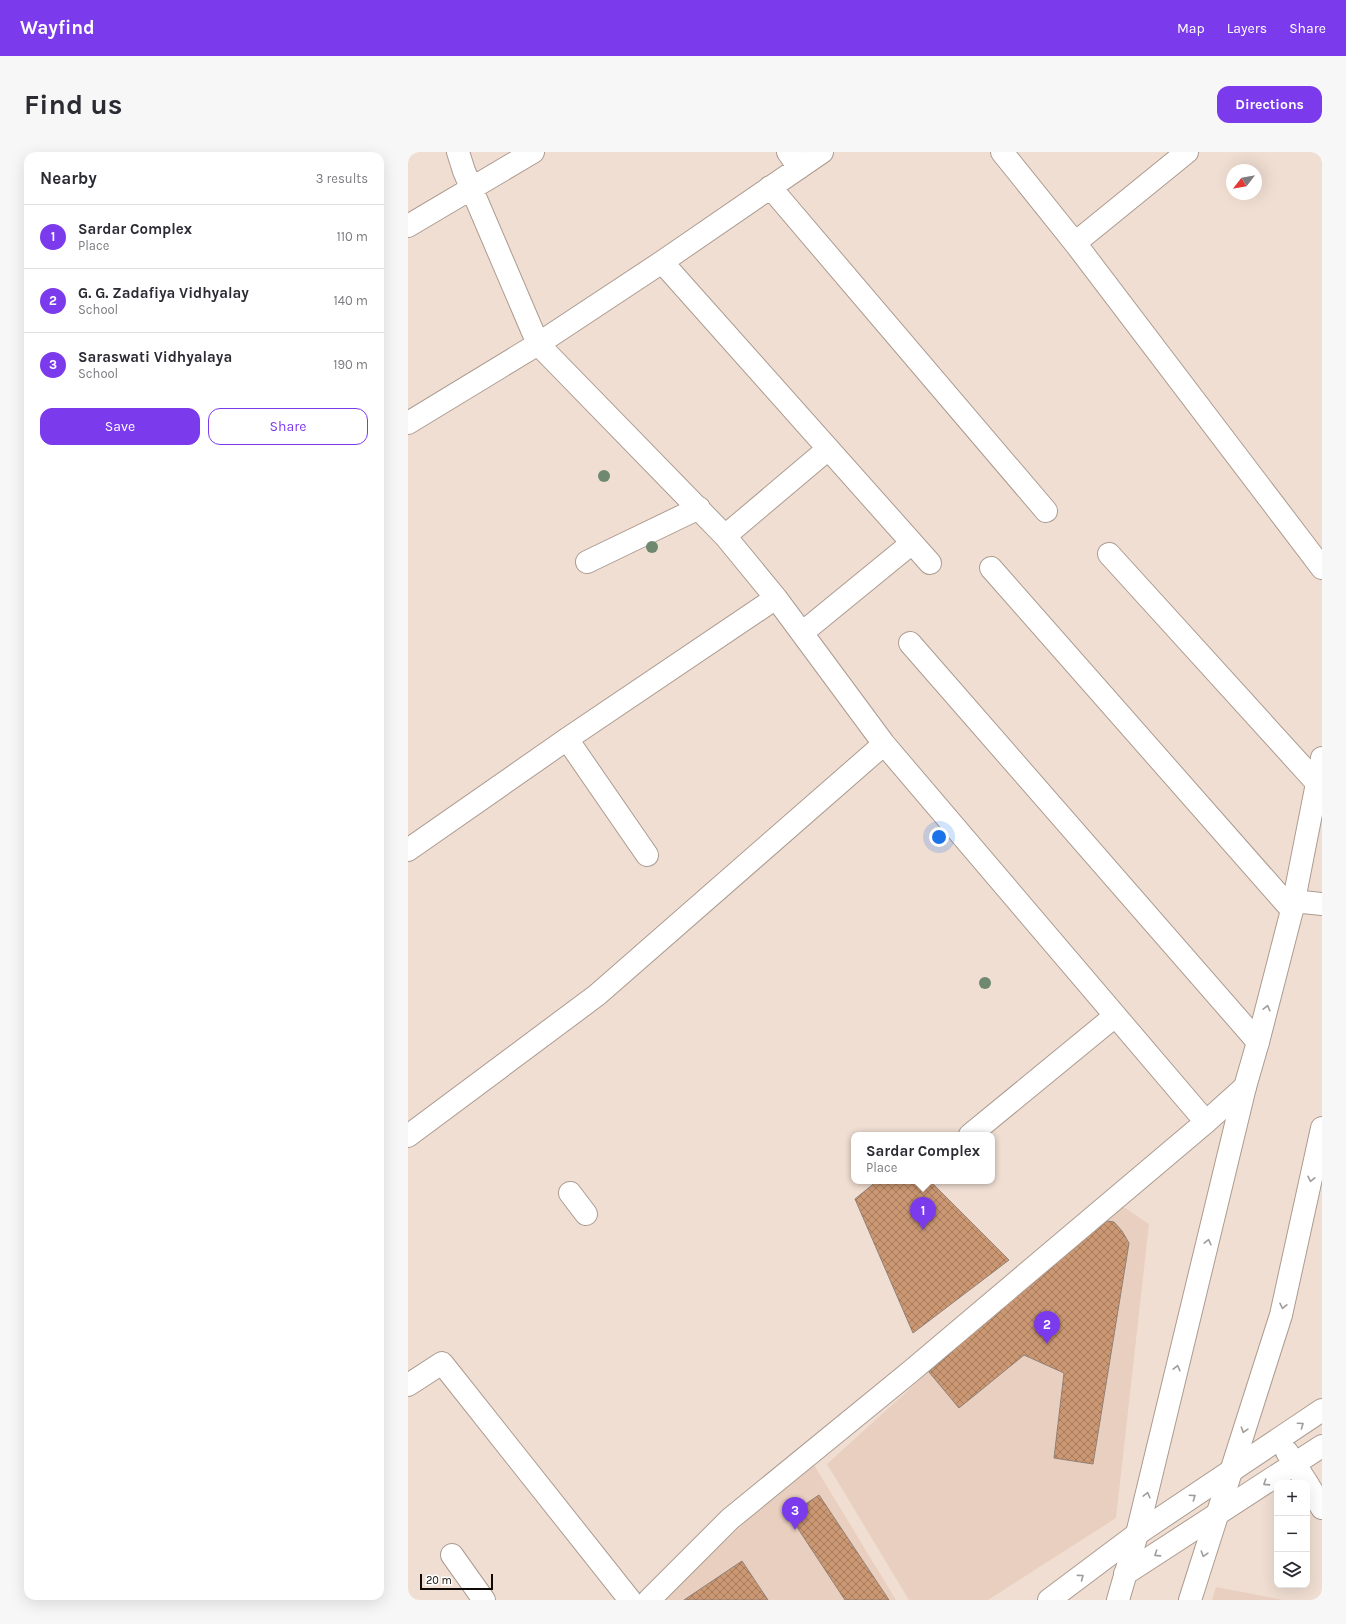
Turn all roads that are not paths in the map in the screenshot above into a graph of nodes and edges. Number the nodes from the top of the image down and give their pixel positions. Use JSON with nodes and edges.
{"nodes":[{"id":1,"x":458,"y":152,"type":"edge"},
{"id":2,"x":533,"y":152,"type":"edge"},
{"id":3,"x":822,"y":152,"type":"edge"},
{"id":4,"x":1002,"y":152,"type":"edge"},
{"id":5,"x":1187,"y":152,"type":"edge"},
{"id":6,"x":793,"y":160,"type":"edge"},
{"id":7,"x":770,"y":187,"type":"junction"},
{"id":8,"x":472,"y":188,"type":"junction"},
{"id":9,"x":408,"y":226,"type":"edge"},
{"id":10,"x":1075,"y":243,"type":"junction"},
{"id":11,"x":662,"y":262,"type":"junction"},
{"id":12,"x":538,"y":344,"type":"junction"},
{"id":13,"x":408,"y":423,"type":"edge"},
{"id":14,"x":828,"y":449,"type":"junction"},
{"id":15,"x":699,"y":508,"type":"junction"},
{"id":16,"x":1046,"y":511,"type":"dead end"},
{"id":17,"x":725,"y":536,"type":"junction"},
{"id":18,"x":912,"y":543,"type":"junction"},
{"id":19,"x":1109,"y":554,"type":"dead end"},
{"id":20,"x":587,"y":562,"type":"dead end"},
{"id":21,"x":930,"y":563,"type":"dead end"},
{"id":22,"x":991,"y":568,"type":"dead end"},
{"id":23,"x":1322,"y":568,"type":"edge"},
{"id":24,"x":776,"y":598,"type":"junction"},
{"id":25,"x":802,"y":632,"type":"junction"},
{"id":26,"x":910,"y":643,"type":"dead end"},
{"id":27,"x":567,"y":739,"type":"junction"},
{"id":28,"x":884,"y":744,"type":"junction"},
{"id":29,"x":1322,"y":758,"type":"edge"},
{"id":30,"x":1317,"y":783,"type":"junction"},
{"id":31,"x":408,"y":850,"type":"edge"},
{"id":32,"x":647,"y":855,"type":"dead end"},
{"id":33,"x":1322,"y":904,"type":"edge"},
{"id":34,"x":1293,"y":905,"type":"junction"},
{"id":35,"x":1116,"y":1016,"type":"junction"},
{"id":36,"x":1258,"y":1042,"type":"junction"},
{"id":37,"x":1245,"y":1087,"type":"junction"},
{"id":38,"x":1206,"y":1122,"type":"junction"},
{"id":39,"x":1322,"y":1128,"type":"edge"},
{"id":40,"x":974,"y":1132,"type":"edge"},
{"id":41,"x":408,"y":1136,"type":"edge"},
{"id":42,"x":570,"y":1193,"type":"dead end"},
{"id":43,"x":586,"y":1214,"type":"dead end"},
{"id":44,"x":408,"y":1385,"type":"edge"},
{"id":45,"x":1322,"y":1410,"type":"edge"},
{"id":46,"x":1280,"y":1439,"type":"junction"},
{"id":47,"x":1322,"y":1446,"type":"edge"},
{"id":48,"x":1295,"y":1464,"type":"junction"},
{"id":49,"x":1230,"y":1472,"type":"junction"},
{"id":50,"x":1305,"y":1480,"type":"edge"},
{"id":51,"x":1310,"y":1488,"type":"edge"},
{"id":52,"x":1322,"y":1508,"type":"edge"},
{"id":53,"x":1216,"y":1515,"type":"junction"},
{"id":54,"x":1137,"y":1534,"type":"junction"},
{"id":55,"x":452,"y":1554,"type":"dead end"},
{"id":56,"x":1126,"y":1574,"type":"junction"},
{"id":57,"x":484,"y":1600,"type":"edge"},
{"id":58,"x":630,"y":1600,"type":"edge"},
{"id":59,"x":649,"y":1600,"type":"edge"},
{"id":60,"x":1049,"y":1600,"type":"edge"},
{"id":61,"x":1118,"y":1600,"type":"edge"},
{"id":62,"x":1190,"y":1600,"type":"edge"}],
"edges":[{"from":1,"to":8,"type":"street"},
{"from":2,"to":8,"type":"street"},
{"from":3,"to":6,"type":"street"},
{"from":4,"to":10,"type":"street"},
{"from":5,"to":10,"type":"street"},
{"from":6,"to":7,"type":"street"},
{"from":7,"to":11,"type":"street"},
{"from":7,"to":16,"type":"street"},
{"from":8,"to":9,"type":"street"},
{"from":8,"to":12,"type":"street"},
{"from":10,"to":23,"type":"street"},
{"from":11,"to":12,"type":"street"},
{"from":11,"to":14,"type":"street"},
{"from":12,"to":13,"type":"street"},
{"from":12,"to":15,"type":"street"},
{"from":14,"to":17,"type":"street"},
{"from":14,"to":18,"type":"street"},
{"from":15,"to":17,"type":"street"},
{"from":15,"to":20,"type":"street"},
{"from":17,"to":24,"type":"street"},
{"from":18,"to":21,"type":"street"},
{"from":18,"to":25,"type":"street"},
{"from":19,"to":30,"type":"street"},
{"from":22,"to":34,"type":"street"},
{"from":24,"to":25,"type":"street"},
{"from":24,"to":27,"type":"street"},
{"from":25,"to":28,"type":"street"},
{"from":26,"to":36,"type":"street"},
{"from":27,"to":31,"type":"street"},
{"from":27,"to":32,"type":"street"},
{"from":28,"to":35,"type":"street"},
{"from":28,"to":41,"type":"street"},
{"from":29,"to":30,"type":"street"},
{"from":30,"to":34,"type":"street"},
{"from":33,"to":34,"type":"street"},
{"from":36,"to":34,"type":"street","one_way":true},
{"from":35,"to":38,"type":"street"},
{"from":35,"to":40,"type":"street"},
{"from":36,"to":37,"type":"street"},
{"from":37,"to":38,"type":"street"},
{"from":54,"to":37,"type":"street","one_way":true},
{"from":38,"to":59,"type":"street"},
{"from":39,"to":49,"type":"street","one_way":true},
{"from":42,"to":43,"type":"street"},
{"from":44,"to":58,"type":"street"},
{"from":46,"to":45,"type":"street","one_way":true},
{"from":46,"to":48,"type":"street"},
{"from":46,"to":49,"type":"street"},
{"from":47,"to":48,"type":"street"},
{"from":48,"to":50,"type":"street"},
{"from":48,"to":53,"type":"street","one_way":true},
{"from":49,"to":53,"type":"street"},
{"from":54,"to":49,"type":"street","one_way":true},
{"from":51,"to":52,"type":"street"},
{"from":53,"to":56,"type":"street","one_way":true},
{"from":53,"to":62,"type":"street","one_way":true},
{"from":54,"to":56,"type":"street"},
{"from":60,"to":54,"type":"street","one_way":true},
{"from":55,"to":57,"type":"street"},
{"from":56,"to":61,"type":"street"}]}
